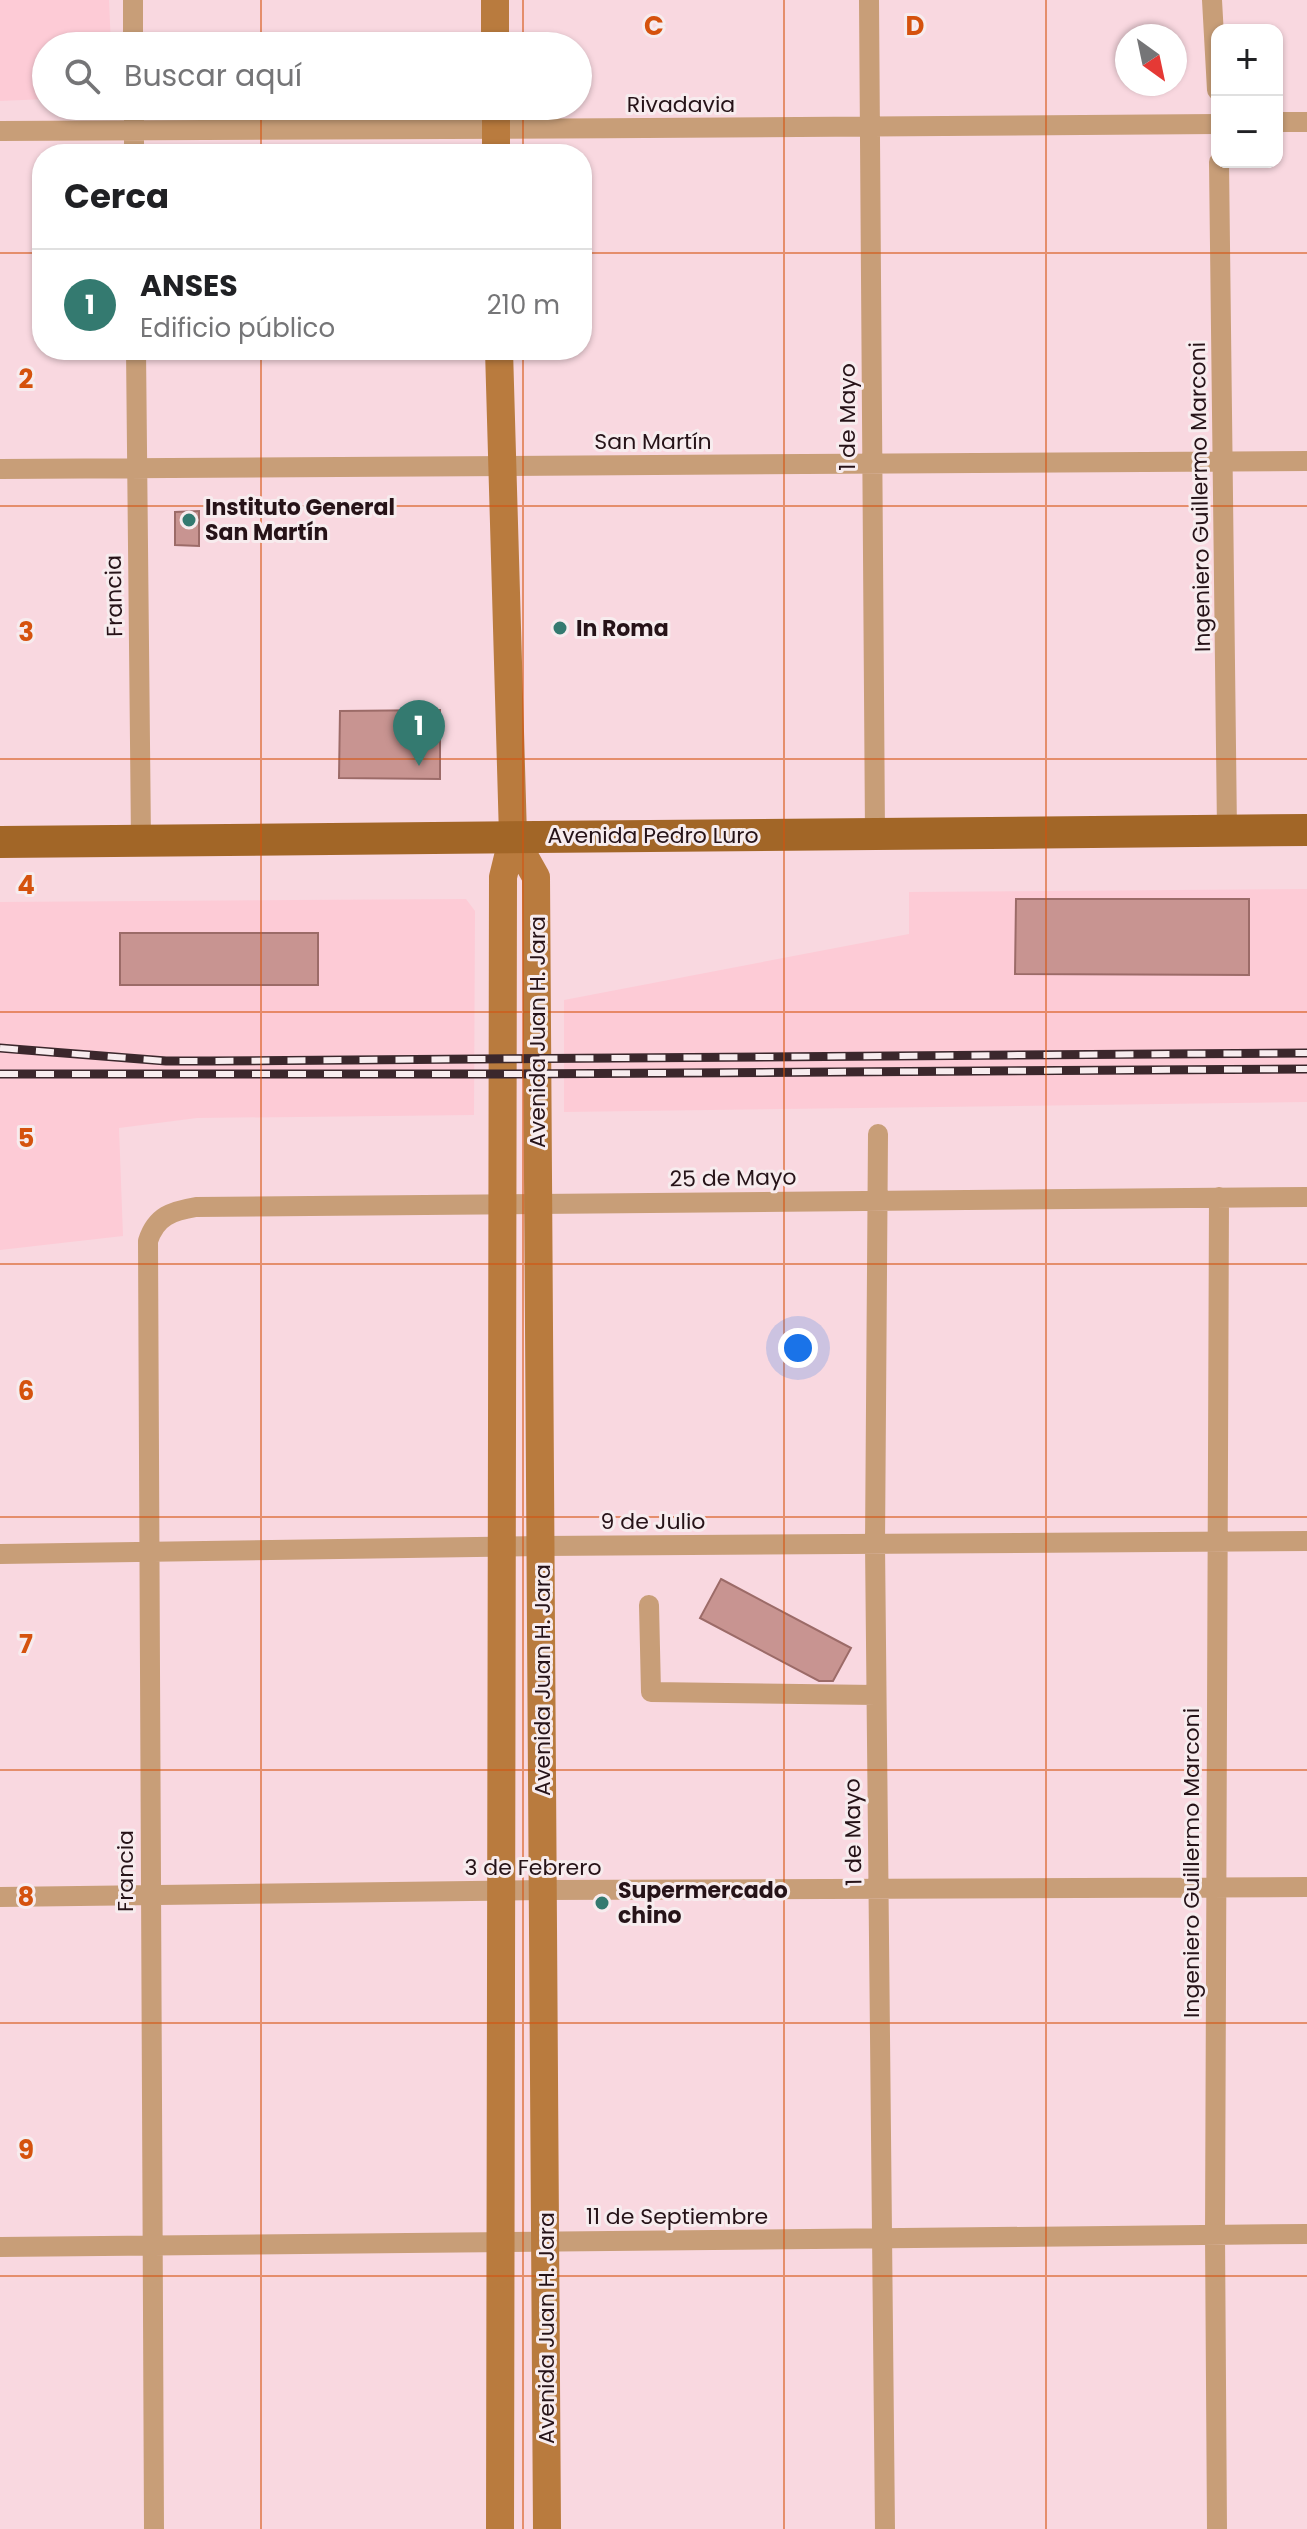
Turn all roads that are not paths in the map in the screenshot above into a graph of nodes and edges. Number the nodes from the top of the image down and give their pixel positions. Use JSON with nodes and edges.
{"nodes":[{"id":1,"x":133,"y":0,"type":"edge"},
{"id":2,"x":495,"y":0,"type":"edge"},
{"id":3,"x":869,"y":0,"type":"edge"},
{"id":4,"x":1212,"y":0,"type":"edge"},
{"id":5,"x":1213,"y":24,"type":"edge"},
{"id":6,"x":133,"y":32,"type":"edge"},
{"id":7,"x":495,"y":32,"type":"edge"},
{"id":8,"x":134,"y":120,"type":"edge"},
{"id":9,"x":1283,"y":122,"type":"edge"},
{"id":10,"x":1307,"y":122,"type":"edge"},
{"id":11,"x":1211,"y":124,"type":"edge"},
{"id":12,"x":870,"y":128,"type":"junction"},
{"id":13,"x":496,"y":129,"type":"edge"},
{"id":14,"x":134,"y":130,"type":"junction"},
{"id":15,"x":0,"y":131,"type":"edge"},
{"id":16,"x":134,"y":144,"type":"edge"},
{"id":17,"x":1219,"y":168,"type":"edge"},
{"id":18,"x":136,"y":360,"type":"edge"},
{"id":19,"x":499,"y":360,"type":"edge"},
{"id":20,"x":1307,"y":461,"type":"edge"},
{"id":21,"x":1224,"y":462,"type":"junction"},
{"id":22,"x":872,"y":463,"type":"junction"},
{"id":23,"x":500,"y":466,"type":"junction"},
{"id":24,"x":137,"y":468,"type":"junction"},
{"id":25,"x":0,"y":469,"type":"edge"},
{"id":26,"x":1307,"y":830,"type":"edge"},
{"id":27,"x":1227,"y":831,"type":"junction"},
{"id":28,"x":875,"y":833,"type":"junction"},
{"id":29,"x":513,"y":836,"type":"junction"},
{"id":30,"x":141,"y":841,"type":"junction"},
{"id":31,"x":0,"y":842,"type":"edge"},
{"id":32,"x":878,"y":1134,"type":"dead end"},
{"id":33,"x":1219,"y":1197,"type":"junction"},
{"id":34,"x":1307,"y":1197,"type":"edge"},
{"id":35,"x":878,"y":1200,"type":"junction"},
{"id":36,"x":502,"y":1204,"type":"junction"},
{"id":37,"x":538,"y":1205,"type":"junction"},
{"id":38,"x":162,"y":1217,"type":"joint"},
{"id":39,"x":1307,"y":1541,"type":"edge"},
{"id":40,"x":1216,"y":1542,"type":"junction"},
{"id":41,"x":875,"y":1544,"type":"junction"},
{"id":42,"x":502,"y":1546,"type":"junction"},
{"id":43,"x":541,"y":1546,"type":"junction"},
{"id":44,"x":149,"y":1551,"type":"junction"},
{"id":45,"x":0,"y":1554,"type":"edge"},
{"id":46,"x":649,"y":1605,"type":"dead end"},
{"id":47,"x":876,"y":1695,"type":"junction"},
{"id":48,"x":1307,"y":1887,"type":"edge"},
{"id":49,"x":1215,"y":1888,"type":"junction"},
{"id":50,"x":543,"y":1890,"type":"junction"},
{"id":51,"x":878,"y":1890,"type":"junction"},
{"id":52,"x":501,"y":1891,"type":"junction"},
{"id":53,"x":149,"y":1896,"type":"junction"},
{"id":54,"x":0,"y":1897,"type":"edge"},
{"id":55,"x":1307,"y":2234,"type":"edge"},
{"id":56,"x":1215,"y":2235,"type":"junction"},
{"id":57,"x":881,"y":2239,"type":"junction"},
{"id":58,"x":501,"y":2241,"type":"junction"},
{"id":59,"x":545,"y":2241,"type":"junction"},
{"id":60,"x":153,"y":2246,"type":"junction"},
{"id":61,"x":0,"y":2247,"type":"edge"},
{"id":62,"x":154,"y":2529,"type":"edge"},
{"id":63,"x":500,"y":2529,"type":"edge"},
{"id":64,"x":547,"y":2529,"type":"edge"},
{"id":65,"x":885,"y":2529,"type":"edge"},
{"id":66,"x":1217,"y":2529,"type":"edge"}],
"edges":[{"from":1,"to":6,"type":"street"},
{"from":2,"to":7,"type":"main road"},
{"from":3,"to":12,"type":"street","name":"1 de Mayo"},
{"from":4,"to":5,"type":"street"},
{"from":8,"to":14,"type":"street"},
{"from":9,"to":10,"type":"street"},
{"from":11,"to":12,"type":"street","name":"Rivadavia"},
{"from":12,"to":13,"type":"street","name":"Rivadavia"},
{"from":12,"to":22,"type":"street","name":"1 de Mayo"},
{"from":13,"to":14,"type":"street","name":"Rivadavia"},
{"from":14,"to":15,"type":"street","name":"Rivadavia"},
{"from":14,"to":16,"type":"street"},
{"from":17,"to":21,"type":"street","name":"Ingeniero Guillermo Marconi"},
{"from":18,"to":24,"type":"street","name":"Francia"},
{"from":19,"to":23,"type":"main road","name":"Avenida Juan H. Jara"},
{"from":20,"to":21,"type":"street","name":"San Martín"},
{"from":21,"to":22,"type":"street","name":"San Martín"},
{"from":21,"to":27,"type":"street","name":"Ingeniero Guillermo Marconi"},
{"from":22,"to":23,"type":"street","name":"San Martín"},
{"from":22,"to":28,"type":"street","name":"1 de Mayo"},
{"from":23,"to":24,"type":"street","name":"San Martín"},
{"from":23,"to":29,"type":"main road","name":"Avenida Juan H. Jara"},
{"from":24,"to":25,"type":"street","name":"San Martín"},
{"from":24,"to":30,"type":"street","name":"Francia"},
{"from":26,"to":27,"type":"main road","name":"Avenida Pedro Luro"},
{"from":27,"to":28,"type":"main road","name":"Avenida Pedro Luro"},
{"from":28,"to":29,"type":"main road","name":"Avenida Pedro Luro"},
{"from":29,"to":30,"type":"main road","name":"Avenida Pedro Luro"},
{"from":29,"to":36,"type":"main road","name":"Avenida Juan H. Jara"},
{"from":29,"to":37,"type":"main road","name":"Avenida Juan H. Jara"},
{"from":30,"to":31,"type":"main road","name":"Avenida Pedro Luro"},
{"from":32,"to":35,"type":"street","name":"1 de Mayo"},
{"from":33,"to":34,"type":"street","name":"25 de Mayo"},
{"from":33,"to":35,"type":"street","name":"25 de Mayo"},
{"from":33,"to":40,"type":"street","name":"Ingeniero Guillermo Marconi"},
{"from":35,"to":37,"type":"street","name":"25 de Mayo"},
{"from":35,"to":41,"type":"street","name":"1 de Mayo"},
{"from":36,"to":37,"type":"street","name":"25 de Mayo"},
{"from":36,"to":38,"type":"street","name":"25 de Mayo"},
{"from":36,"to":42,"type":"main road","name":"Avenida Juan H. Jara"},
{"from":37,"to":43,"type":"main road","name":"Avenida Juan H. Jara"},
{"from":38,"to":44,"type":"street","name":"Francia"},
{"from":39,"to":40,"type":"street","name":"9 de Julio"},
{"from":40,"to":41,"type":"street","name":"9 de Julio"},
{"from":40,"to":49,"type":"street","name":"Ingeniero Guillermo Marconi"},
{"from":41,"to":43,"type":"street","name":"9 de Julio"},
{"from":41,"to":47,"type":"street","name":"1 de Mayo"},
{"from":42,"to":43,"type":"street","name":"9 de Julio"},
{"from":42,"to":44,"type":"street","name":"9 de Julio"},
{"from":42,"to":52,"type":"main road","name":"Avenida Juan H. Jara"},
{"from":43,"to":50,"type":"main road","name":"Avenida Juan H. Jara"},
{"from":44,"to":45,"type":"street","name":"9 de Julio"},
{"from":44,"to":53,"type":"street","name":"Francia"},
{"from":46,"to":47,"type":"street"},
{"from":47,"to":51,"type":"street","name":"1 de Mayo"},
{"from":48,"to":49,"type":"street","name":"3 de Febrero"},
{"from":49,"to":51,"type":"street","name":"3 de Febrero"},
{"from":49,"to":56,"type":"street","name":"Ingeniero Guillermo Marconi"},
{"from":50,"to":51,"type":"street","name":"3 de Febrero"},
{"from":50,"to":52,"type":"street","name":"3 de Febrero"},
{"from":50,"to":59,"type":"main road","name":"Avenida Juan H. Jara"},
{"from":51,"to":57,"type":"street","name":"1 de Mayo"},
{"from":52,"to":53,"type":"street","name":"3 de Febrero"},
{"from":52,"to":58,"type":"main road","name":"Avenida Juan H. Jara"},
{"from":53,"to":54,"type":"street","name":"3 de Febrero"},
{"from":53,"to":60,"type":"street","name":"Francia"},
{"from":55,"to":56,"type":"street","name":"11 de Septiembre"},
{"from":56,"to":57,"type":"street","name":"11 de Septiembre"},
{"from":56,"to":66,"type":"street","name":"Ingeniero Guillermo Marconi"},
{"from":57,"to":59,"type":"street","name":"11 de Septiembre"},
{"from":57,"to":65,"type":"street","name":"1 de Mayo"},
{"from":58,"to":59,"type":"street","name":"11 de Septiembre"},
{"from":58,"to":60,"type":"street","name":"11 de Septiembre"},
{"from":58,"to":63,"type":"main road","name":"Avenida Juan H. Jara"},
{"from":59,"to":64,"type":"main road","name":"Avenida Juan H. Jara"},
{"from":60,"to":61,"type":"street","name":"11 de Septiembre"},
{"from":60,"to":62,"type":"street","name":"Francia"}]}
